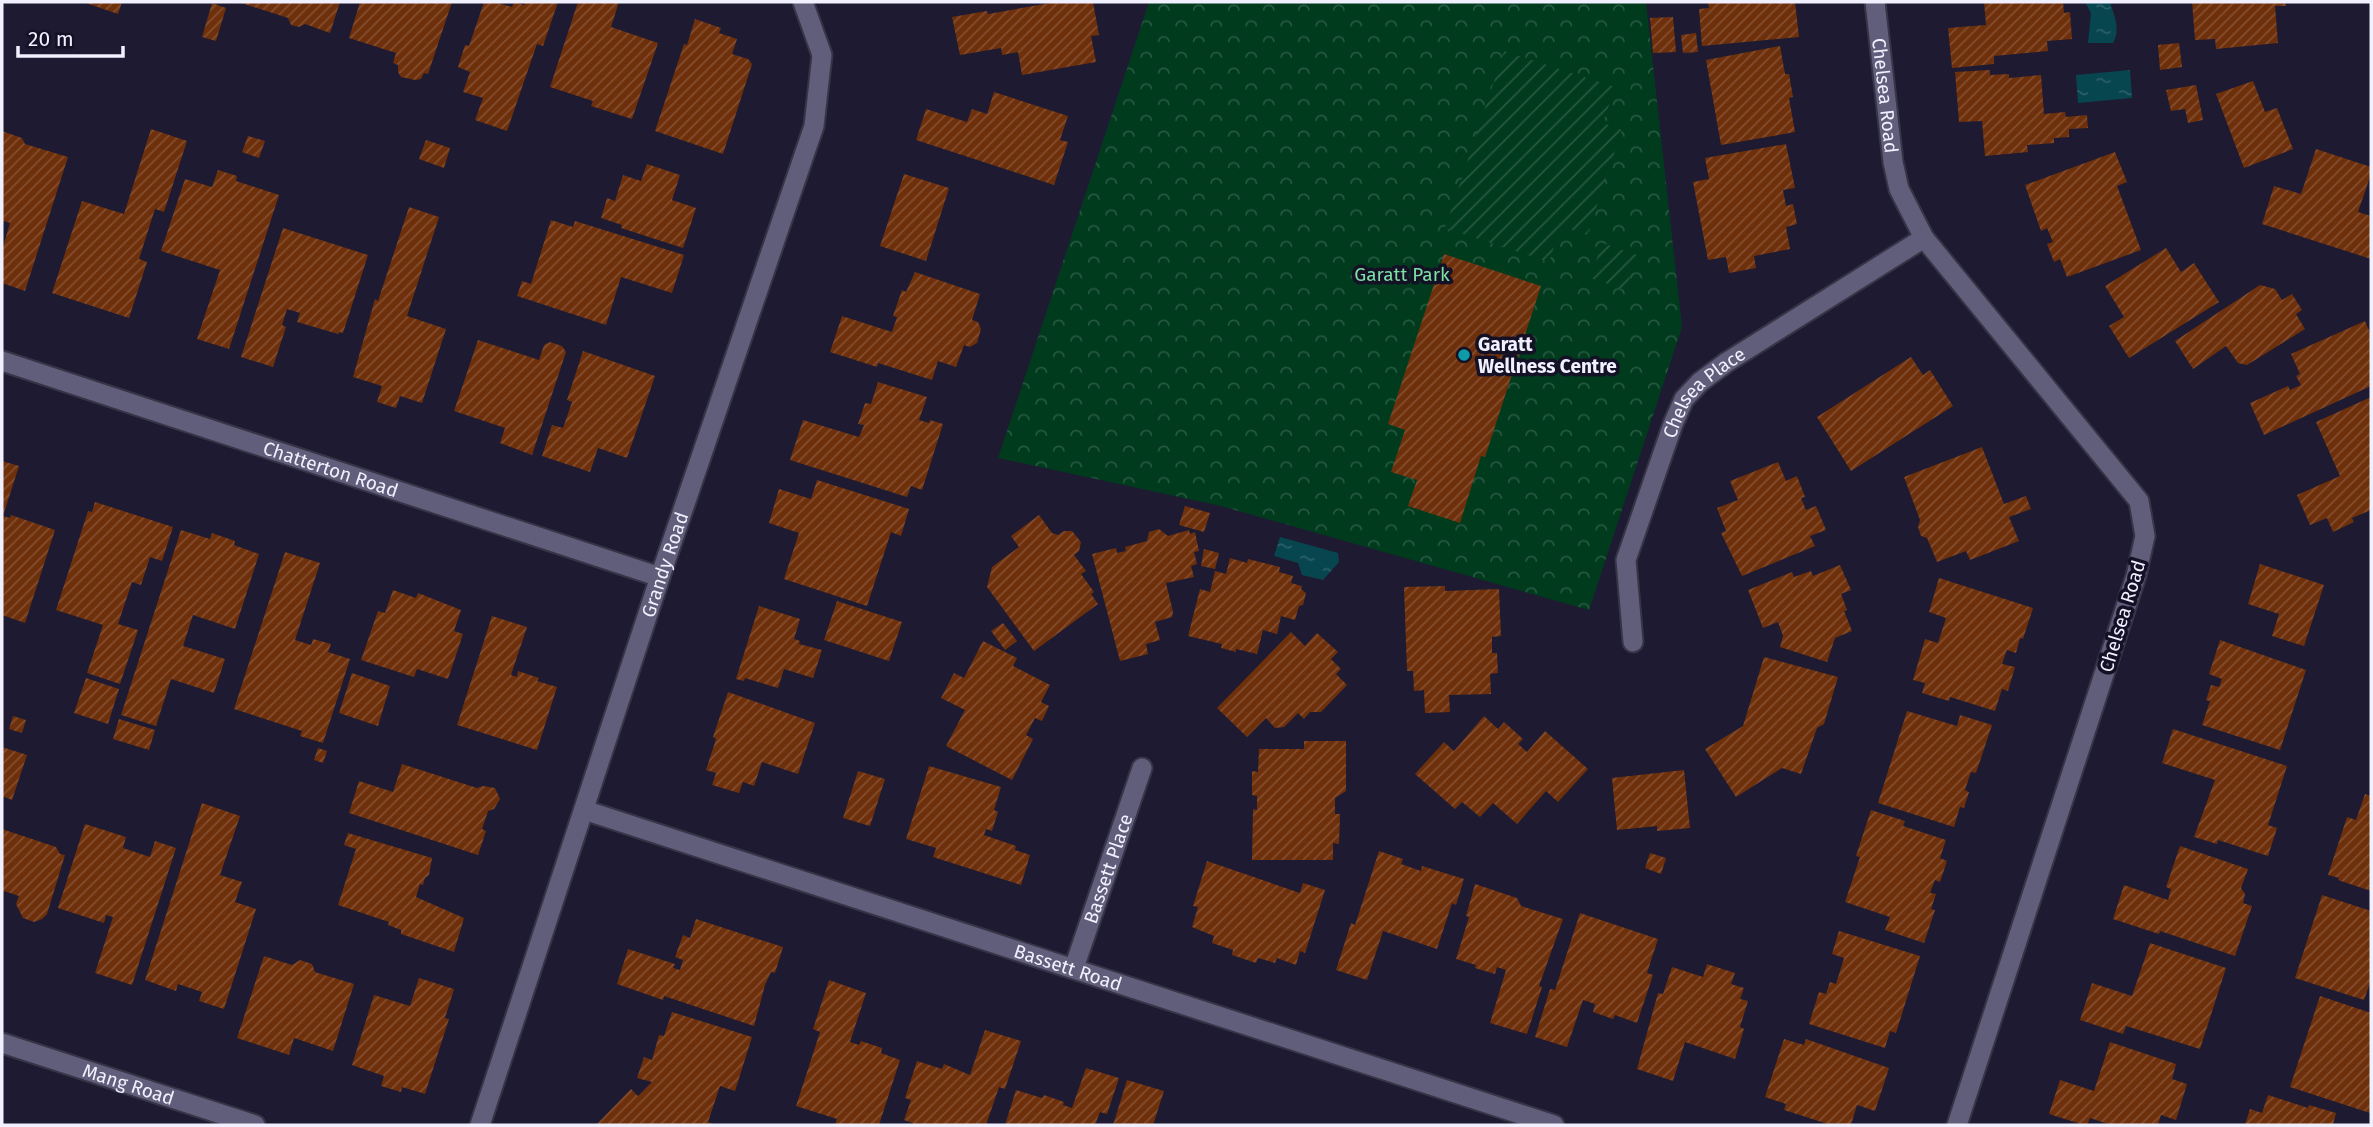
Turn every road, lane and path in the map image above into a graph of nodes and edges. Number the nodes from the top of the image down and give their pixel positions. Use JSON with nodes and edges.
{"nodes":[{"id":1,"x":803,"y":2,"type":"edge"},
{"id":2,"x":1875,"y":2,"type":"edge"},
{"id":3,"x":1924,"y":238,"type":"junction"},
{"id":4,"x":2,"y":361,"type":"edge"},
{"id":5,"x":660,"y":577,"type":"junction"},
{"id":6,"x":1633,"y":642,"type":"dead end"},
{"id":7,"x":1142,"y":768,"type":"dead end"},
{"id":8,"x":584,"y":810,"type":"junction"},
{"id":9,"x":1074,"y":968,"type":"junction"},
{"id":10,"x":2,"y":1043,"type":"edge"},
{"id":11,"x":256,"y":1125,"type":"edge"},
{"id":12,"x":480,"y":1125,"type":"edge"},
{"id":13,"x":1553,"y":1125,"type":"edge"},
{"id":14,"x":1957,"y":1125,"type":"edge"}],
"edges":[{"from":1,"to":5,"type":"street","name":"Grandy Road"},
{"from":2,"to":3,"type":"street","name":"Chelsea Road"},
{"from":3,"to":6,"type":"street","name":"Chelsea Place"},
{"from":3,"to":14,"type":"street","name":"Chelsea Road"},
{"from":4,"to":5,"type":"street","name":"Chatterton Road"},
{"from":5,"to":8,"type":"street","name":"Grandy Road"},
{"from":7,"to":9,"type":"street","name":"Bassett Place"},
{"from":8,"to":9,"type":"street","name":"Bassett Road"},
{"from":8,"to":12,"type":"street","name":"Grandy Road"},
{"from":9,"to":13,"type":"street","name":"Bassett Road"},
{"from":10,"to":11,"type":"street","name":"Mang Road"}]}
